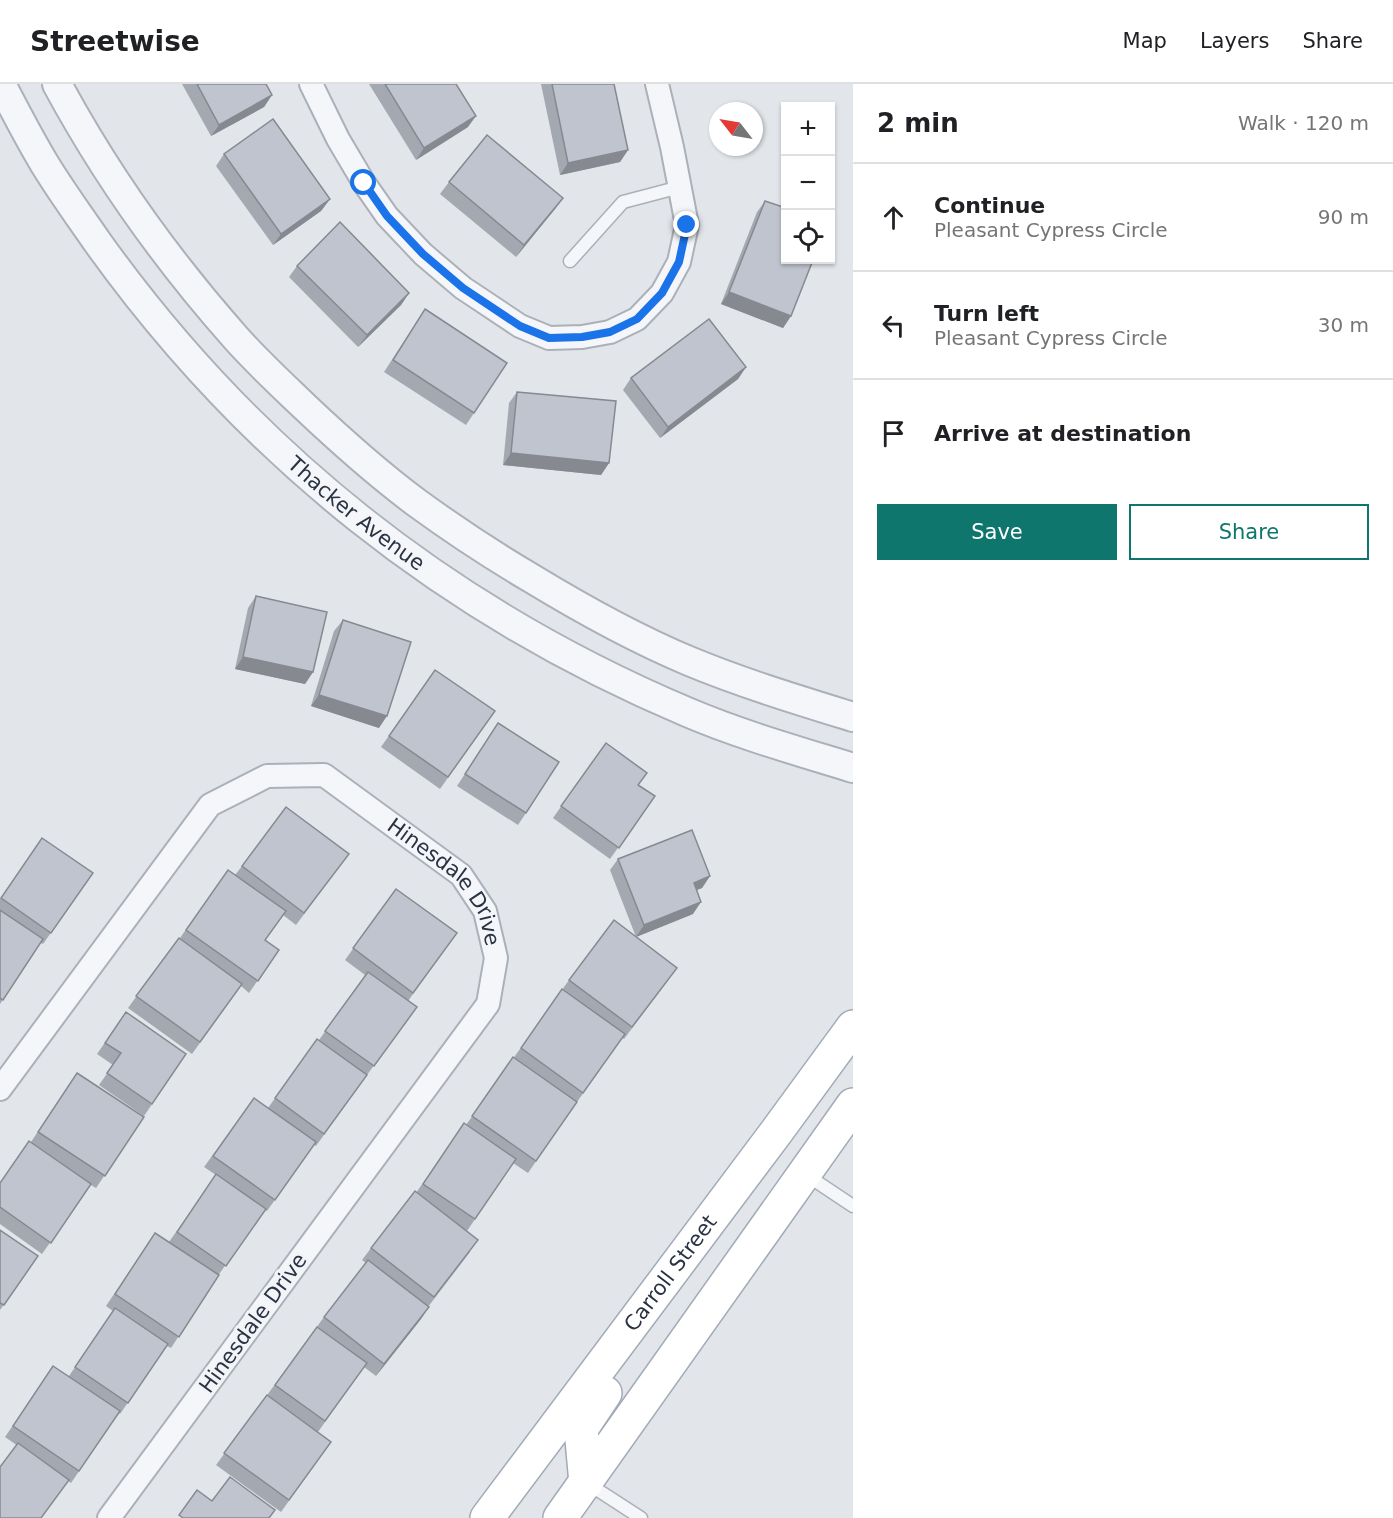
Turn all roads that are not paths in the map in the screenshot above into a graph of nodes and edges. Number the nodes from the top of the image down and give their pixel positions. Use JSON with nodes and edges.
{"nodes":[{"id":1,"x":1,"y":84,"type":"edge"},
{"id":2,"x":57,"y":84,"type":"edge"},
{"id":3,"x":311,"y":84,"type":"edge"},
{"id":4,"x":657,"y":84,"type":"edge"},
{"id":5,"x":680,"y":187,"type":"junction"},
{"id":6,"x":570,"y":261,"type":"dead end"},
{"id":7,"x":853,"y":717,"type":"edge"},
{"id":8,"x":853,"y":768,"type":"edge"},
{"id":9,"x":853,"y":1027,"type":"edge"},
{"id":10,"x":0,"y":1089,"type":"edge"},
{"id":11,"x":853,"y":1105,"type":"edge"},
{"id":12,"x":777,"y":1131,"type":"junction"},
{"id":13,"x":805,"y":1174,"type":"junction"},
{"id":14,"x":853,"y":1206,"type":"edge"},
{"id":15,"x":586,"y":1483,"type":"junction"},
{"id":16,"x":109,"y":1518,"type":"edge"},
{"id":17,"x":487,"y":1518,"type":"edge"},
{"id":18,"x":560,"y":1518,"type":"edge"},
{"id":19,"x":641,"y":1518,"type":"edge"}],
"edges":[{"from":1,"to":8,"type":"street","name":"Thacker Avenue"},
{"from":2,"to":7,"type":"street"},
{"from":3,"to":5,"type":"street"},
{"from":4,"to":5,"type":"street"},
{"from":5,"to":6,"type":"lane"},
{"from":9,"to":12,"type":"main road","name":"Carroll Street"},
{"from":10,"to":16,"type":"street","name":"Hinesdale Drive"},
{"from":11,"to":13,"type":"main road"},
{"from":12,"to":15,"type":"main road"},
{"from":12,"to":17,"type":"main road","name":"Carroll Street"},
{"from":13,"to":14,"type":"lane"},
{"from":13,"to":15,"type":"main road"},
{"from":15,"to":18,"type":"main road"},
{"from":15,"to":19,"type":"lane"}]}
